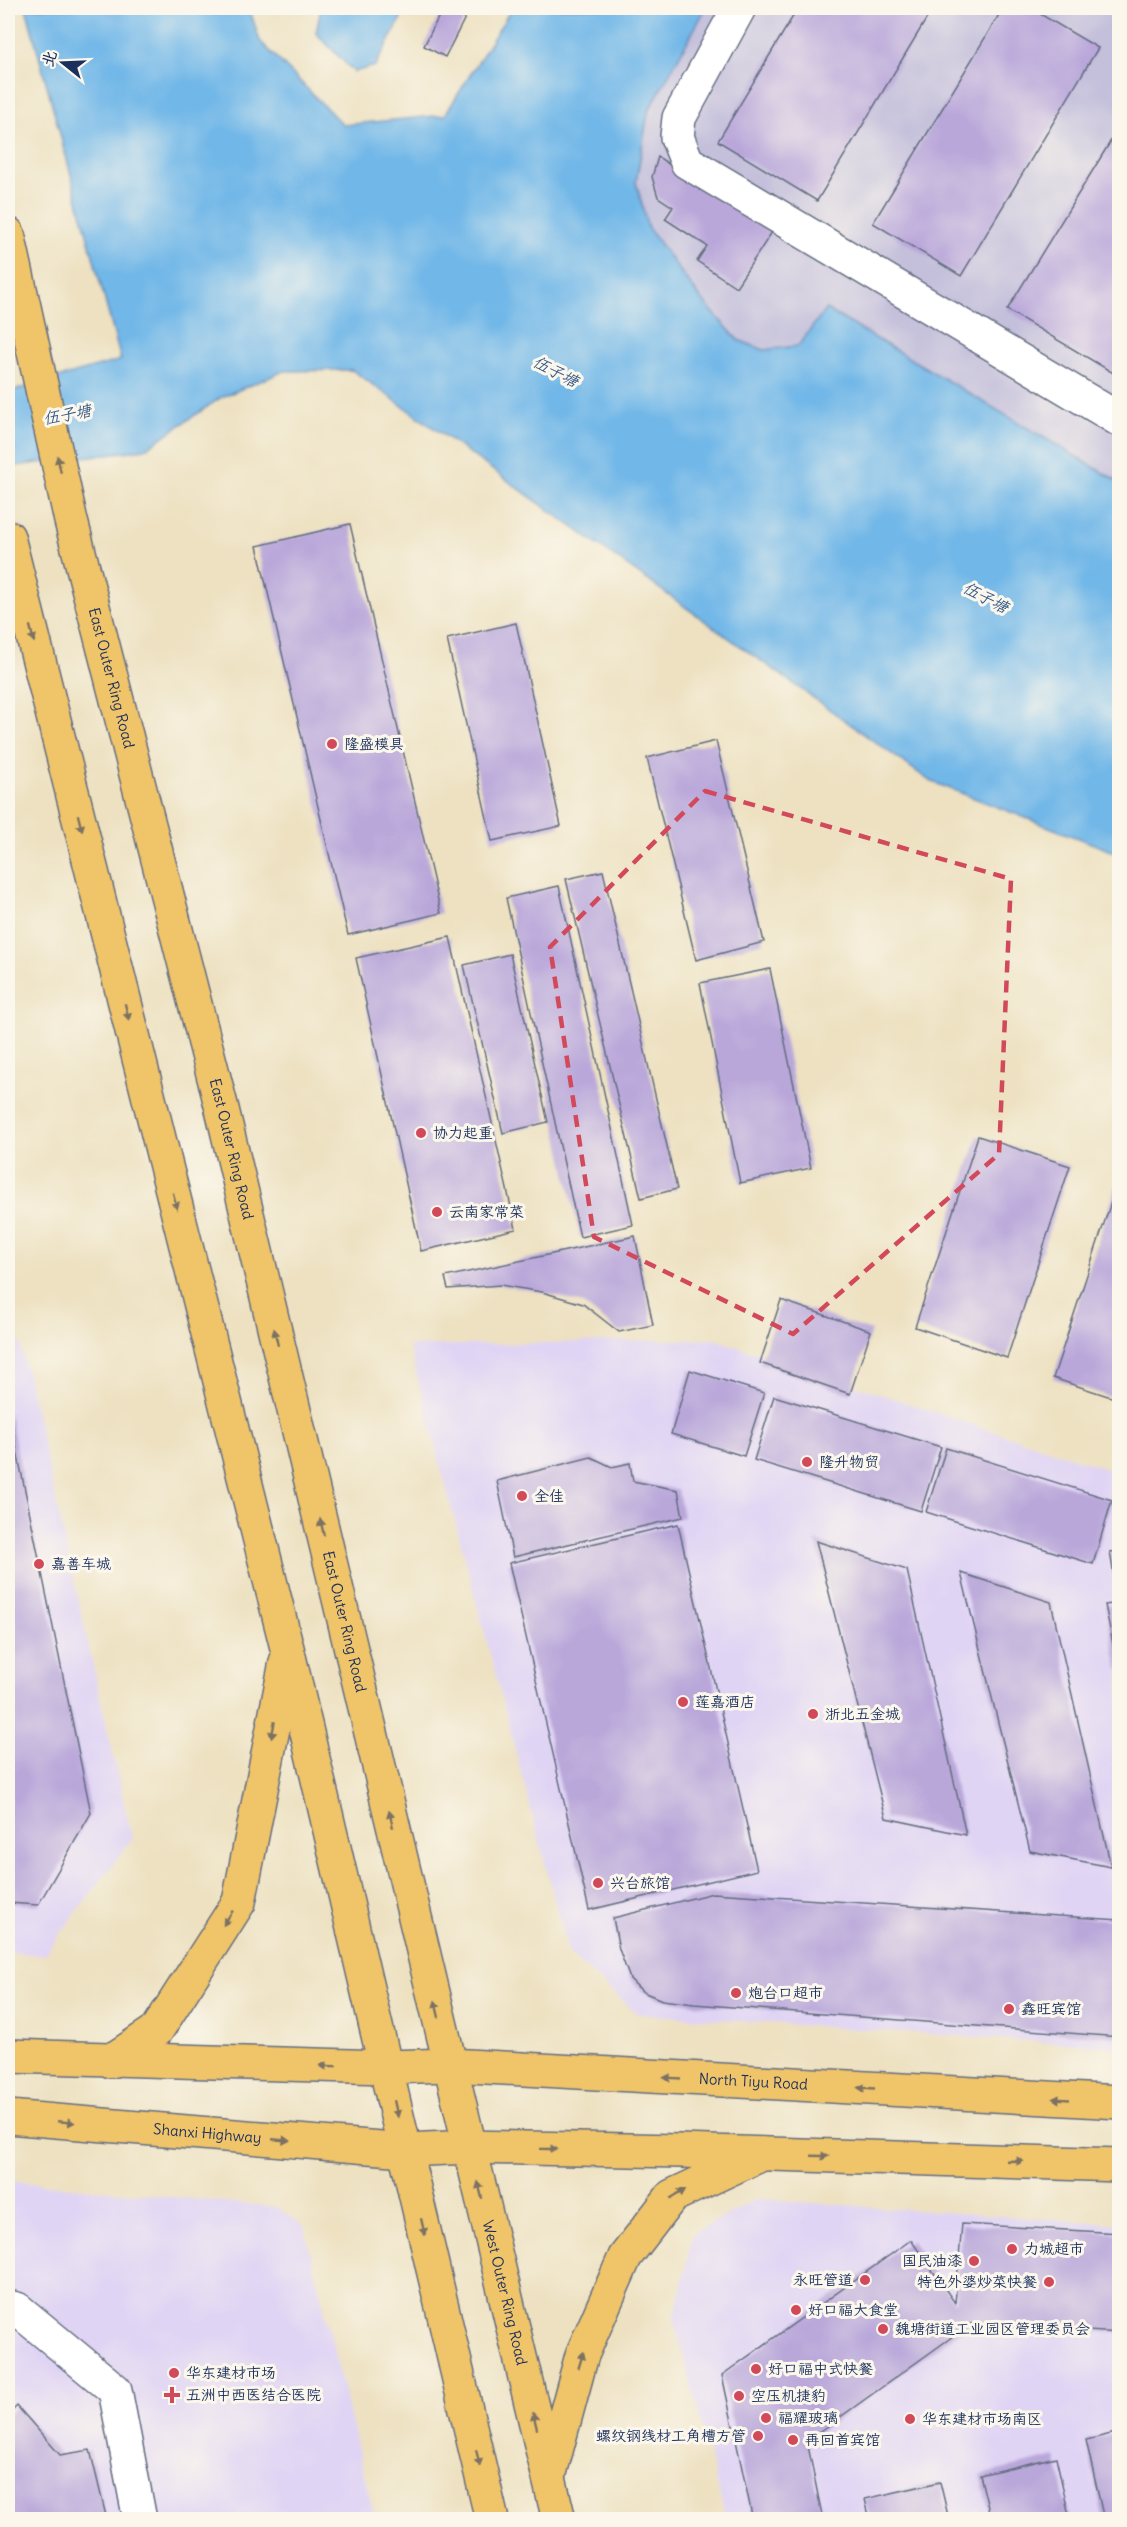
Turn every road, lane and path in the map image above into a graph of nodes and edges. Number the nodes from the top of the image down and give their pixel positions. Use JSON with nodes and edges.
{"nodes":[{"id":1,"x":739,"y":8,"type":"edge"},
{"id":2,"x":8,"y":234,"type":"edge"},
{"id":3,"x":1119,"y":420,"type":"edge"},
{"id":4,"x":8,"y":537,"type":"edge"},
{"id":5,"x":288,"y":1652,"type":"junction"},
{"id":6,"x":8,"y":2056,"type":"edge"},
{"id":7,"x":111,"y":2061,"type":"junction"},
{"id":8,"x":450,"y":2066,"type":"junction"},
{"id":9,"x":386,"y":2067,"type":"junction"},
{"id":10,"x":1119,"y":2102,"type":"edge"},
{"id":11,"x":8,"y":2117,"type":"edge"},
{"id":12,"x":470,"y":2147,"type":"junction"},
{"id":13,"x":405,"y":2150,"type":"junction"},
{"id":14,"x":762,"y":2154,"type":"junction"},
{"id":15,"x":1119,"y":2165,"type":"edge"},
{"id":16,"x":10,"y":2312,"type":"edge"},
{"id":17,"x":549,"y":2478,"type":"junction"},
{"id":18,"x":140,"y":2520,"type":"edge"},
{"id":19,"x":492,"y":2520,"type":"edge"},
{"id":20,"x":559,"y":2520,"type":"edge"}],
"edges":[{"from":1,"to":3,"type":"lane"},
{"from":8,"to":2,"type":"main road","name":"East Outer Ring Road","one_way":true},
{"from":4,"to":5,"type":"main road","one_way":true},
{"from":5,"to":7,"type":"main road","one_way":true},
{"from":5,"to":9,"type":"main road"},
{"from":6,"to":7,"type":"main road"},
{"from":9,"to":7,"type":"main road","one_way":true},
{"from":8,"to":9,"type":"main road","name":"North Tiyu Road"},
{"from":10,"to":8,"type":"main road","name":"North Tiyu Road","one_way":true},
{"from":8,"to":12,"type":"main road","name":"West Outer Ring Road"},
{"from":9,"to":13,"type":"main road","one_way":true},
{"from":11,"to":13,"type":"main road","name":"Shanxi Highway","one_way":true},
{"from":12,"to":13,"type":"main road"},
{"from":12,"to":14,"type":"main road","one_way":true},
{"from":17,"to":12,"type":"main road","name":"West Outer Ring Road","one_way":true},
{"from":13,"to":19,"type":"main road","one_way":true},
{"from":14,"to":15,"type":"main road","one_way":true},
{"from":17,"to":14,"type":"main road","one_way":true},
{"from":16,"to":18,"type":"lane"},
{"from":17,"to":20,"type":"main road","name":"West Outer Ring Road"}]}
